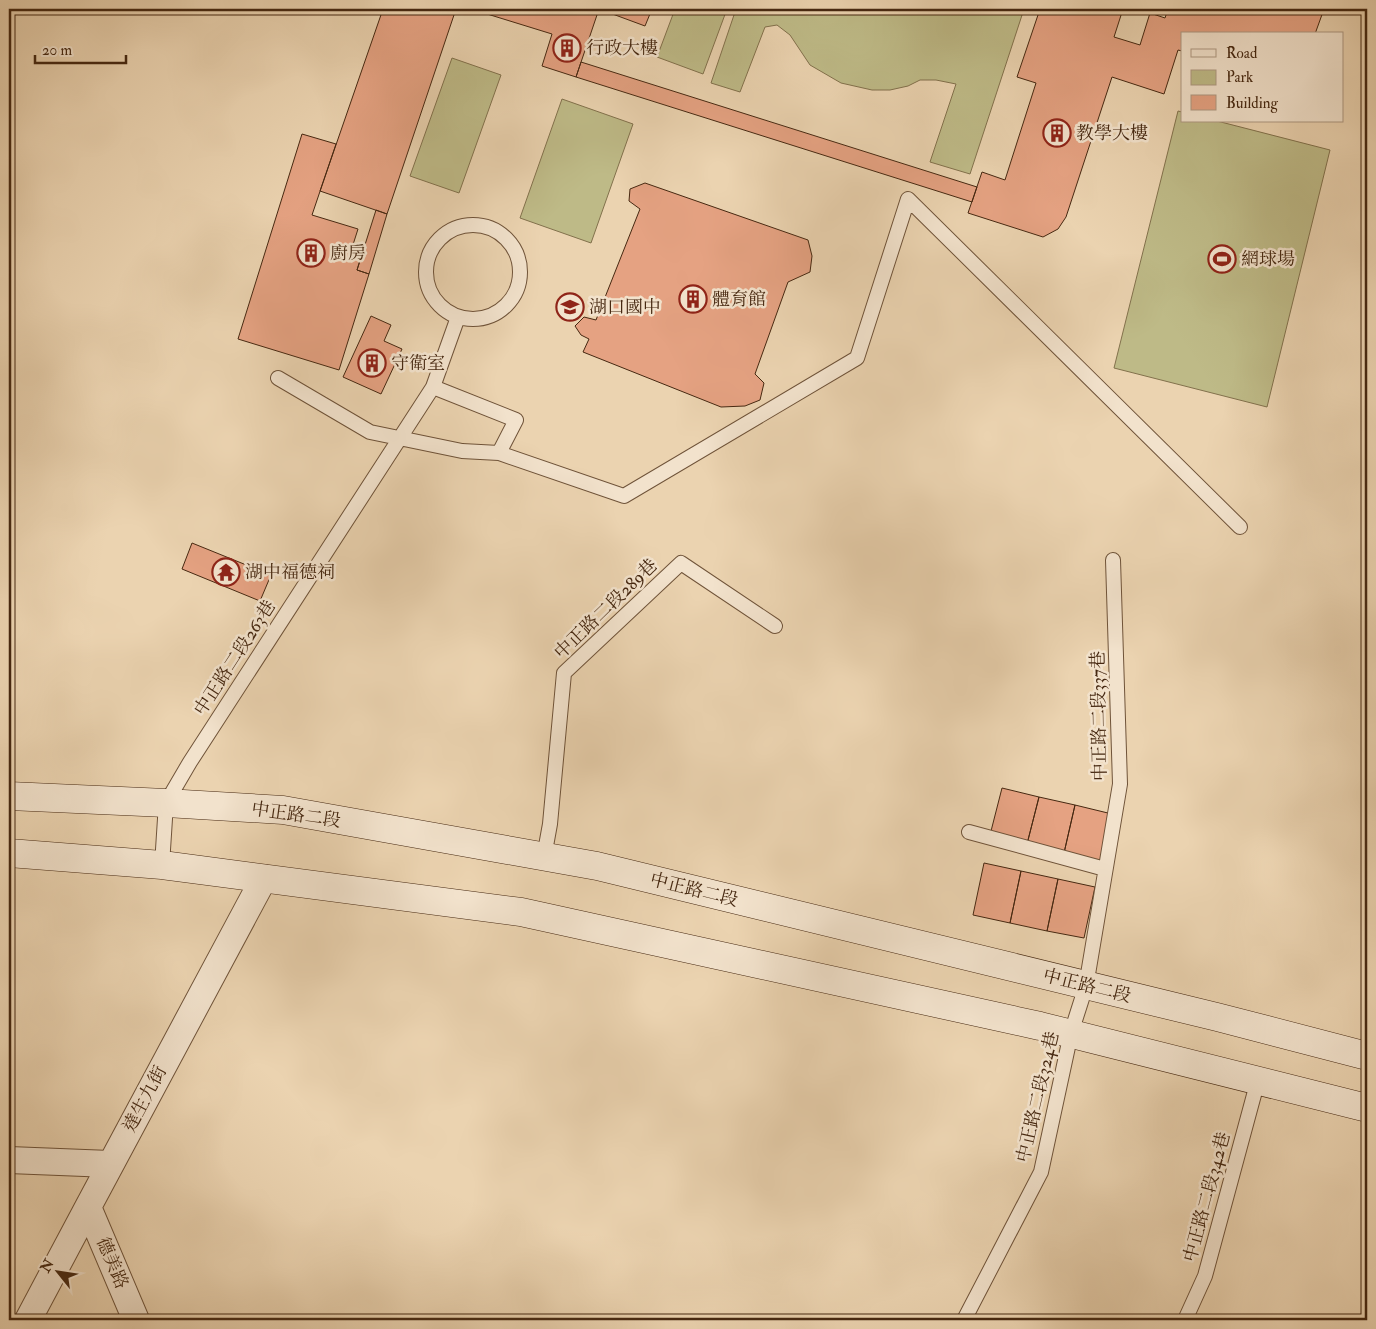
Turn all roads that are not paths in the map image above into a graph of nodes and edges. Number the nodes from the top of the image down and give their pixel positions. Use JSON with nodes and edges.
{"nodes":[{"id":1,"x":458,"y":317,"type":"junction"},
{"id":2,"x":278,"y":378,"type":"dead end"},
{"id":3,"x":432,"y":387,"type":"junction"},
{"id":4,"x":398,"y":439,"type":"junction"},
{"id":5,"x":499,"y":453,"type":"junction"},
{"id":6,"x":1240,"y":527,"type":"dead end"},
{"id":7,"x":1113,"y":560,"type":"dead end"},
{"id":8,"x":775,"y":626,"type":"dead end"},
{"id":9,"x":9,"y":796,"type":"edge"},
{"id":10,"x":166,"y":803,"type":"junction"},
{"id":11,"x":969,"y":832,"type":"dead end"},
{"id":12,"x":9,"y":853,"type":"edge"},
{"id":13,"x":544,"y":857,"type":"junction"},
{"id":14,"x":162,"y":865,"type":"junction"},
{"id":15,"x":1105,"y":869,"type":"junction"},
{"id":16,"x":264,"y":878,"type":"junction"},
{"id":17,"x":1086,"y":986,"type":"junction"},
{"id":18,"x":1071,"y":1033,"type":"junction"},
{"id":19,"x":1367,"y":1056,"type":"edge"},
{"id":20,"x":1258,"y":1080,"type":"junction"},
{"id":21,"x":1367,"y":1108,"type":"edge"},
{"id":22,"x":9,"y":1160,"type":"edge"},
{"id":23,"x":110,"y":1164,"type":"junction"},
{"id":24,"x":88,"y":1207,"type":"junction"},
{"id":25,"x":28,"y":1320,"type":"edge"},
{"id":26,"x":136,"y":1320,"type":"edge"},
{"id":27,"x":964,"y":1320,"type":"edge"},
{"id":28,"x":1185,"y":1320,"type":"edge"}],
"edges":[{"from":1,"to":1,"type":"lane"},
{"from":1,"to":3,"type":"lane","name":"中正路二段263巷"},
{"from":2,"to":4,"type":"lane"},
{"from":3,"to":4,"type":"lane","name":"中正路二段263巷"},
{"from":3,"to":5,"type":"lane"},
{"from":4,"to":5,"type":"lane"},
{"from":4,"to":10,"type":"lane","name":"中正路二段263巷"},
{"from":5,"to":6,"type":"lane"},
{"from":7,"to":15,"type":"lane","name":"中正路二段337巷"},
{"from":8,"to":13,"type":"lane","name":"中正路二段289巷"},
{"from":9,"to":10,"type":"main road","name":"中正路二段"},
{"from":10,"to":13,"type":"main road","name":"中正路二段"},
{"from":10,"to":14,"type":"lane","name":"中正路二段263巷"},
{"from":11,"to":15,"type":"lane"},
{"from":12,"to":14,"type":"main road"},
{"from":13,"to":17,"type":"main road","name":"中正路二段"},
{"from":14,"to":16,"type":"main road"},
{"from":15,"to":17,"type":"lane","name":"中正路二段337巷"},
{"from":16,"to":18,"type":"main road"},
{"from":16,"to":23,"type":"street","name":"達生九街"},
{"from":17,"to":18,"type":"lane","name":"中正路二段324巷"},
{"from":17,"to":19,"type":"main road","name":"中正路二段"},
{"from":18,"to":20,"type":"main road"},
{"from":18,"to":27,"type":"lane","name":"中正路二段324巷"},
{"from":20,"to":21,"type":"main road"},
{"from":20,"to":28,"type":"lane","name":"中正路二段342巷"},
{"from":22,"to":23,"type":"street"},
{"from":23,"to":24,"type":"street","name":"達生九街"},
{"from":24,"to":25,"type":"street","name":"達生九街"},
{"from":24,"to":26,"type":"street","name":"德美路"}]}
